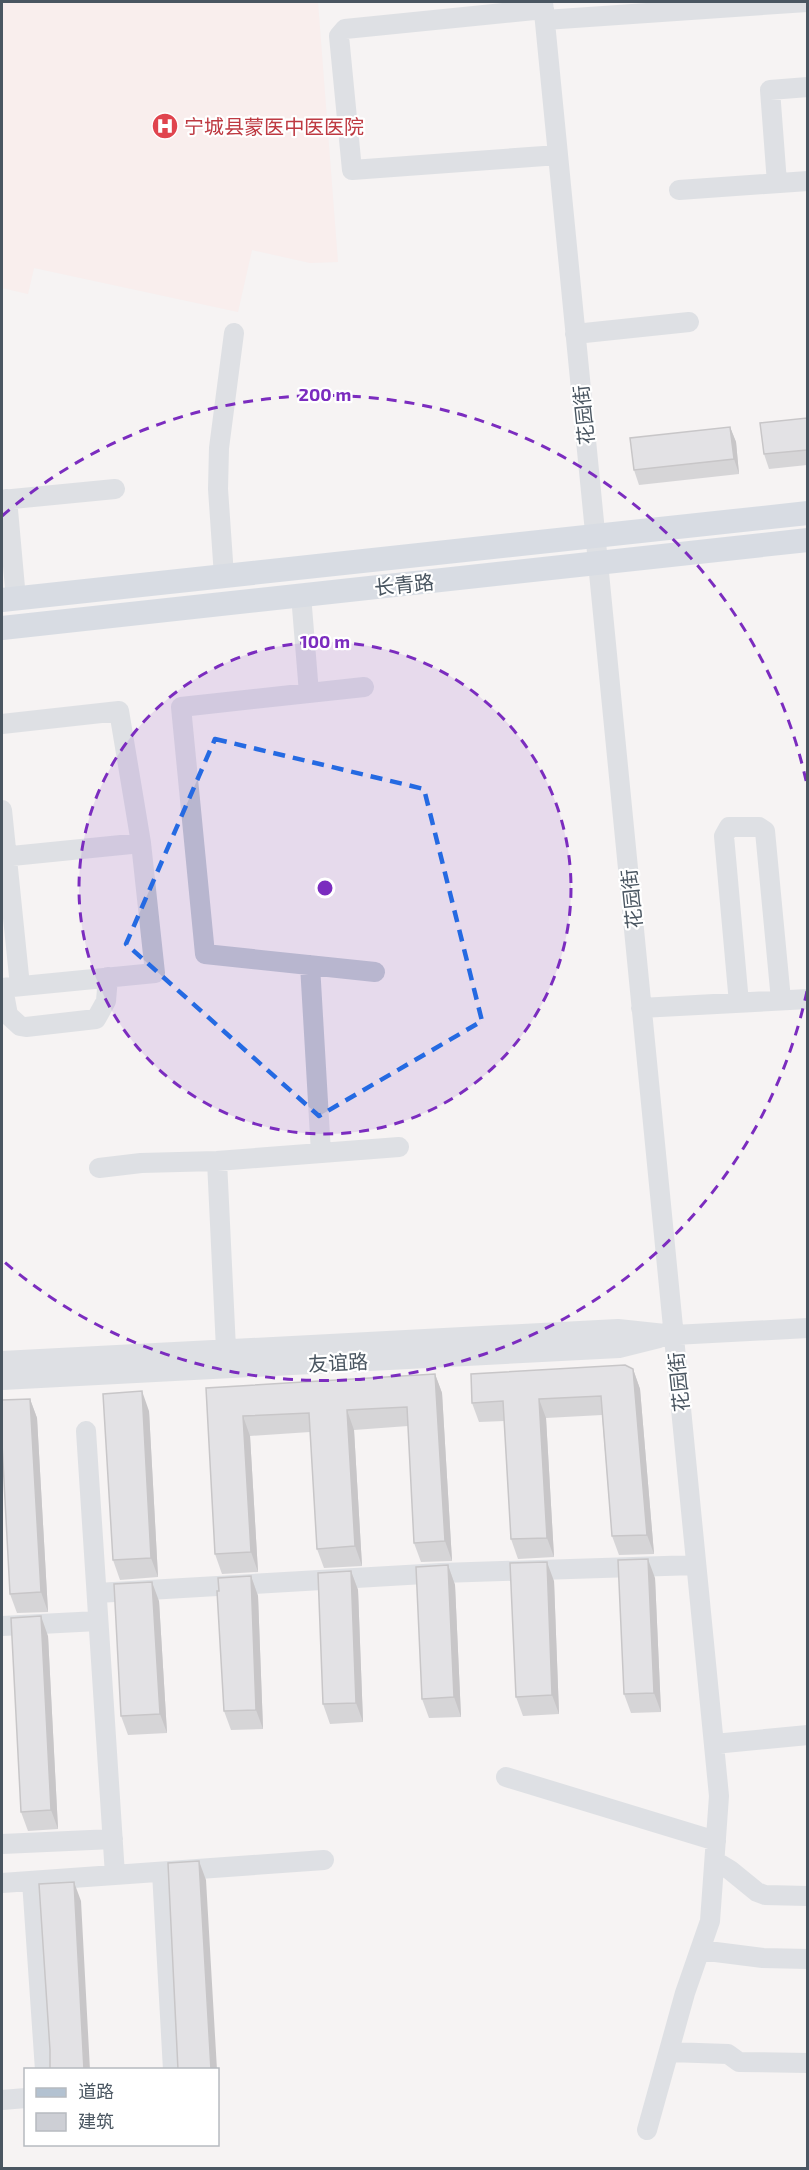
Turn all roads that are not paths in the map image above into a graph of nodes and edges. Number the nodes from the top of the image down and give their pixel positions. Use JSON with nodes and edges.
{"nodes":[{"id":1,"x":807,"y":2,"type":"edge"},
{"id":2,"x":544,"y":10,"type":"edge"},
{"id":3,"x":807,"y":87,"type":"edge"},
{"id":4,"x":558,"y":155,"type":"junction"},
{"id":5,"x":807,"y":181,"type":"edge"},
{"id":6,"x":777,"y":183,"type":"junction"},
{"id":7,"x":679,"y":190,"type":"dead end"},
{"id":8,"x":689,"y":322,"type":"dead end"},
{"id":9,"x":234,"y":333,"type":"dead end"},
{"id":10,"x":575,"y":334,"type":"junction"},
{"id":11,"x":115,"y":489,"type":"dead end"},
{"id":12,"x":4,"y":499,"type":"edge"},
{"id":13,"x":807,"y":513,"type":"edge"},
{"id":14,"x":595,"y":536,"type":"junction"},
{"id":15,"x":807,"y":540,"type":"edge"},
{"id":16,"x":597,"y":563,"type":"junction"},
{"id":17,"x":224,"y":576,"type":"junction"},
{"id":18,"x":301,"y":595,"type":"junction"},
{"id":19,"x":9,"y":600,"type":"edge"},
{"id":20,"x":2,"y":628,"type":"edge"},
{"id":21,"x":364,"y":687,"type":"dead end"},
{"id":22,"x":309,"y":693,"type":"junction"},
{"id":23,"x":2,"y":724,"type":"edge"},
{"id":24,"x":2,"y":810,"type":"edge"},
{"id":25,"x":141,"y":843,"type":"junction"},
{"id":26,"x":4,"y":856,"type":"edge"},
{"id":27,"x":310,"y":965,"type":"junction"},
{"id":28,"x":375,"y":972,"type":"dead end"},
{"id":29,"x":108,"y":977,"type":"junction"},
{"id":30,"x":8,"y":987,"type":"edge"},
{"id":31,"x":807,"y":999,"type":"edge"},
{"id":32,"x":781,"y":1000,"type":"junction"},
{"id":33,"x":739,"y":1003,"type":"junction"},
{"id":34,"x":641,"y":1008,"type":"junction"},
{"id":35,"x":399,"y":1147,"type":"dead end"},
{"id":36,"x":321,"y":1153,"type":"junction"},
{"id":37,"x":217,"y":1161,"type":"junction"},
{"id":38,"x":99,"y":1168,"type":"dead end"},
{"id":39,"x":807,"y":1328,"type":"edge"},
{"id":40,"x":674,"y":1335,"type":"junction"},
{"id":41,"x":226,"y":1349,"type":"junction"},
{"id":42,"x":2,"y":1361,"type":"edge"},
{"id":43,"x":2,"y":1380,"type":"edge"},
{"id":44,"x":86,"y":1431,"type":"dead end"},
{"id":45,"x":696,"y":1565,"type":"junction"},
{"id":46,"x":97,"y":1593,"type":"junction"},
{"id":47,"x":98,"y":1621,"type":"junction"},
{"id":48,"x":2,"y":1626,"type":"edge"},
{"id":49,"x":807,"y":1735,"type":"edge"},
{"id":50,"x":714,"y":1744,"type":"junction"},
{"id":51,"x":506,"y":1777,"type":"dead end"},
{"id":52,"x":112,"y":1839,"type":"junction"},
{"id":53,"x":716,"y":1841,"type":"junction"},
{"id":54,"x":2,"y":1844,"type":"edge"},
{"id":55,"x":324,"y":1860,"type":"dead end"},
{"id":56,"x":715,"y":1861,"type":"junction"},
{"id":57,"x":162,"y":1872,"type":"junction"},
{"id":58,"x":115,"y":1875,"type":"junction"},
{"id":59,"x":32,"y":1881,"type":"junction"},
{"id":60,"x":2,"y":1883,"type":"edge"},
{"id":61,"x":807,"y":1896,"type":"edge"},
{"id":62,"x":700,"y":1950,"type":"junction"},
{"id":63,"x":807,"y":1959,"type":"edge"},
{"id":64,"x":669,"y":2052,"type":"junction"},
{"id":65,"x":807,"y":2063,"type":"edge"},
{"id":66,"x":45,"y":2068,"type":"edge"},
{"id":67,"x":173,"y":2068,"type":"edge"},
{"id":68,"x":24,"y":2098,"type":"edge"},
{"id":69,"x":2,"y":2100,"type":"edge"},
{"id":70,"x":647,"y":2130,"type":"dead end"}],
"edges":[{"from":1,"to":2,"type":"street"},
{"from":2,"to":4,"type":"street","name":"花园街"},
{"from":2,"to":4,"type":"street"},
{"from":3,"to":6,"type":"street"},
{"from":4,"to":10,"type":"street","name":"花园街"},
{"from":5,"to":6,"type":"street"},
{"from":6,"to":7,"type":"street"},
{"from":8,"to":10,"type":"street"},
{"from":9,"to":17,"type":"street"},
{"from":10,"to":14,"type":"street","name":"花园街"},
{"from":11,"to":12,"type":"street"},
{"from":12,"to":19,"type":"street"},
{"from":13,"to":14,"type":"main road","name":"长青路"},
{"from":14,"to":16,"type":"street","name":"花园街"},
{"from":14,"to":17,"type":"main road","name":"长青路"},
{"from":15,"to":16,"type":"main road","name":"长青路"},
{"from":16,"to":18,"type":"main road","name":"长青路"},
{"from":16,"to":34,"type":"street","name":"花园街"},
{"from":17,"to":19,"type":"main road","name":"长青路"},
{"from":18,"to":20,"type":"main road","name":"长青路"},
{"from":18,"to":22,"type":"street"},
{"from":21,"to":22,"type":"street"},
{"from":22,"to":27,"type":"street"},
{"from":23,"to":25,"type":"street"},
{"from":24,"to":26,"type":"street"},
{"from":25,"to":26,"type":"street"},
{"from":25,"to":29,"type":"street"},
{"from":26,"to":30,"type":"street"},
{"from":27,"to":28,"type":"street"},
{"from":27,"to":36,"type":"street"},
{"from":29,"to":30,"type":"street"},
{"from":29,"to":30,"type":"street"},
{"from":31,"to":32,"type":"street"},
{"from":32,"to":33,"type":"street"},
{"from":32,"to":33,"type":"street"},
{"from":33,"to":34,"type":"street"},
{"from":34,"to":40,"type":"street","name":"花园街"},
{"from":35,"to":36,"type":"street"},
{"from":36,"to":37,"type":"street"},
{"from":37,"to":38,"type":"street"},
{"from":37,"to":41,"type":"street"},
{"from":39,"to":40,"type":"street","name":"友谊路"},
{"from":40,"to":41,"type":"street","name":"友谊路"},
{"from":40,"to":43,"type":"street","name":"友谊路"},
{"from":40,"to":45,"type":"street","name":"花园街"},
{"from":41,"to":42,"type":"street","name":"友谊路"},
{"from":44,"to":46,"type":"street"},
{"from":45,"to":46,"type":"street"},
{"from":45,"to":50,"type":"street","name":"花园街"},
{"from":46,"to":47,"type":"street"},
{"from":47,"to":48,"type":"street"},
{"from":47,"to":52,"type":"street"},
{"from":49,"to":50,"type":"street"},
{"from":50,"to":53,"type":"street","name":"花园街"},
{"from":51,"to":53,"type":"street"},
{"from":52,"to":54,"type":"street"},
{"from":52,"to":58,"type":"street"},
{"from":53,"to":56,"type":"street","name":"花园街"},
{"from":55,"to":57,"type":"street"},
{"from":56,"to":61,"type":"street"},
{"from":56,"to":62,"type":"street","name":"花园街"},
{"from":57,"to":58,"type":"street"},
{"from":57,"to":67,"type":"street"},
{"from":58,"to":59,"type":"street"},
{"from":59,"to":60,"type":"street"},
{"from":59,"to":66,"type":"street"},
{"from":62,"to":63,"type":"street"},
{"from":62,"to":64,"type":"street","name":"花园街"},
{"from":64,"to":65,"type":"street"},
{"from":64,"to":70,"type":"street","name":"花园街"},
{"from":68,"to":69,"type":"street"}]}
